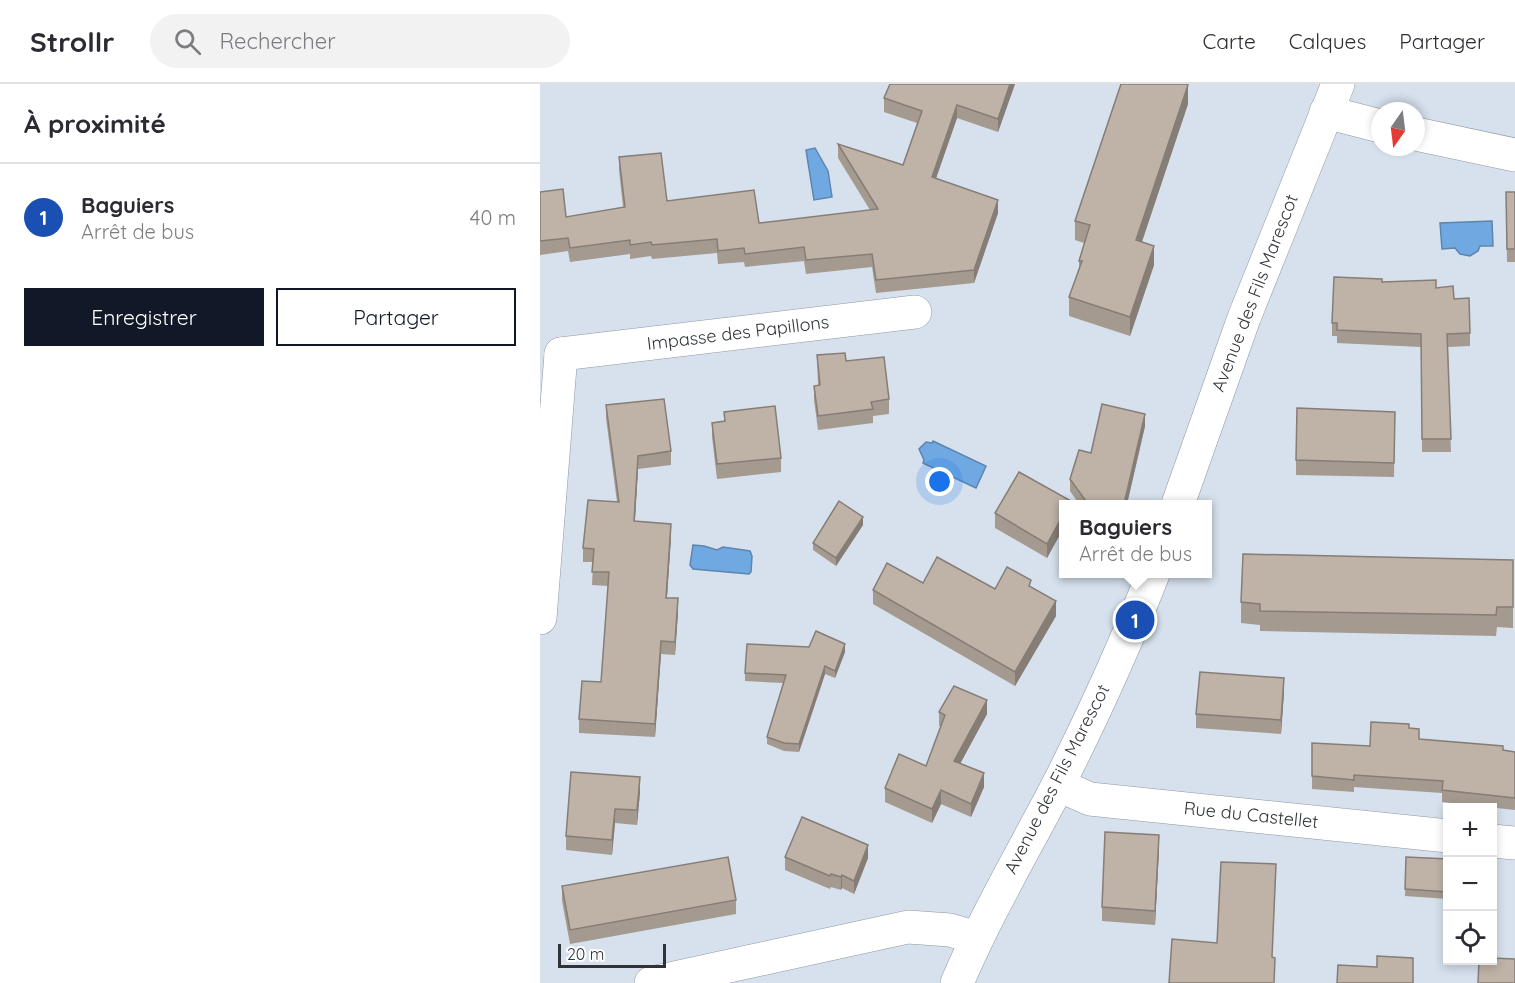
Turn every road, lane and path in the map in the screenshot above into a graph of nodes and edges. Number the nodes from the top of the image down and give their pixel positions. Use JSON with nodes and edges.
{"nodes":[{"id":1,"x":1332,"y":98,"type":"edge"},
{"id":2,"x":1371,"y":121,"type":"edge"},
{"id":3,"x":1425,"y":136,"type":"edge"},
{"id":4,"x":1515,"y":154,"type":"edge"},
{"id":5,"x":915,"y":312,"type":"dead end"},
{"id":6,"x":550,"y":345,"type":"edge"},
{"id":7,"x":1179,"y":500,"type":"edge"},
{"id":8,"x":1151,"y":578,"type":"edge"},
{"id":9,"x":540,"y":618,"type":"edge"},
{"id":10,"x":1058,"y":785,"type":"junction"},
{"id":11,"x":1443,"y":835,"type":"edge"},
{"id":12,"x":1497,"y":841,"type":"edge"},
{"id":13,"x":1515,"y":843,"type":"edge"},
{"id":14,"x":976,"y":938,"type":"junction"},
{"id":15,"x":651,"y":983,"type":"edge"},
{"id":16,"x":957,"y":983,"type":"edge"}],
"edges":[{"from":1,"to":2,"type":"street"},
{"from":1,"to":7,"type":"street","name":"Avenue des Fils Marescot"},
{"from":3,"to":4,"type":"street"},
{"from":5,"to":6,"type":"street","name":"Impasse des Papillons"},
{"from":6,"to":9,"type":"street"},
{"from":8,"to":10,"type":"street","name":"Avenue des Fils Marescot"},
{"from":10,"to":11,"type":"street","name":"Rue du Castellet"},
{"from":10,"to":14,"type":"street","name":"Avenue des Fils Marescot"},
{"from":12,"to":13,"type":"street"},
{"from":14,"to":15,"type":"street"},
{"from":14,"to":16,"type":"street","name":"Avenue des Fils Marescot"}]}
